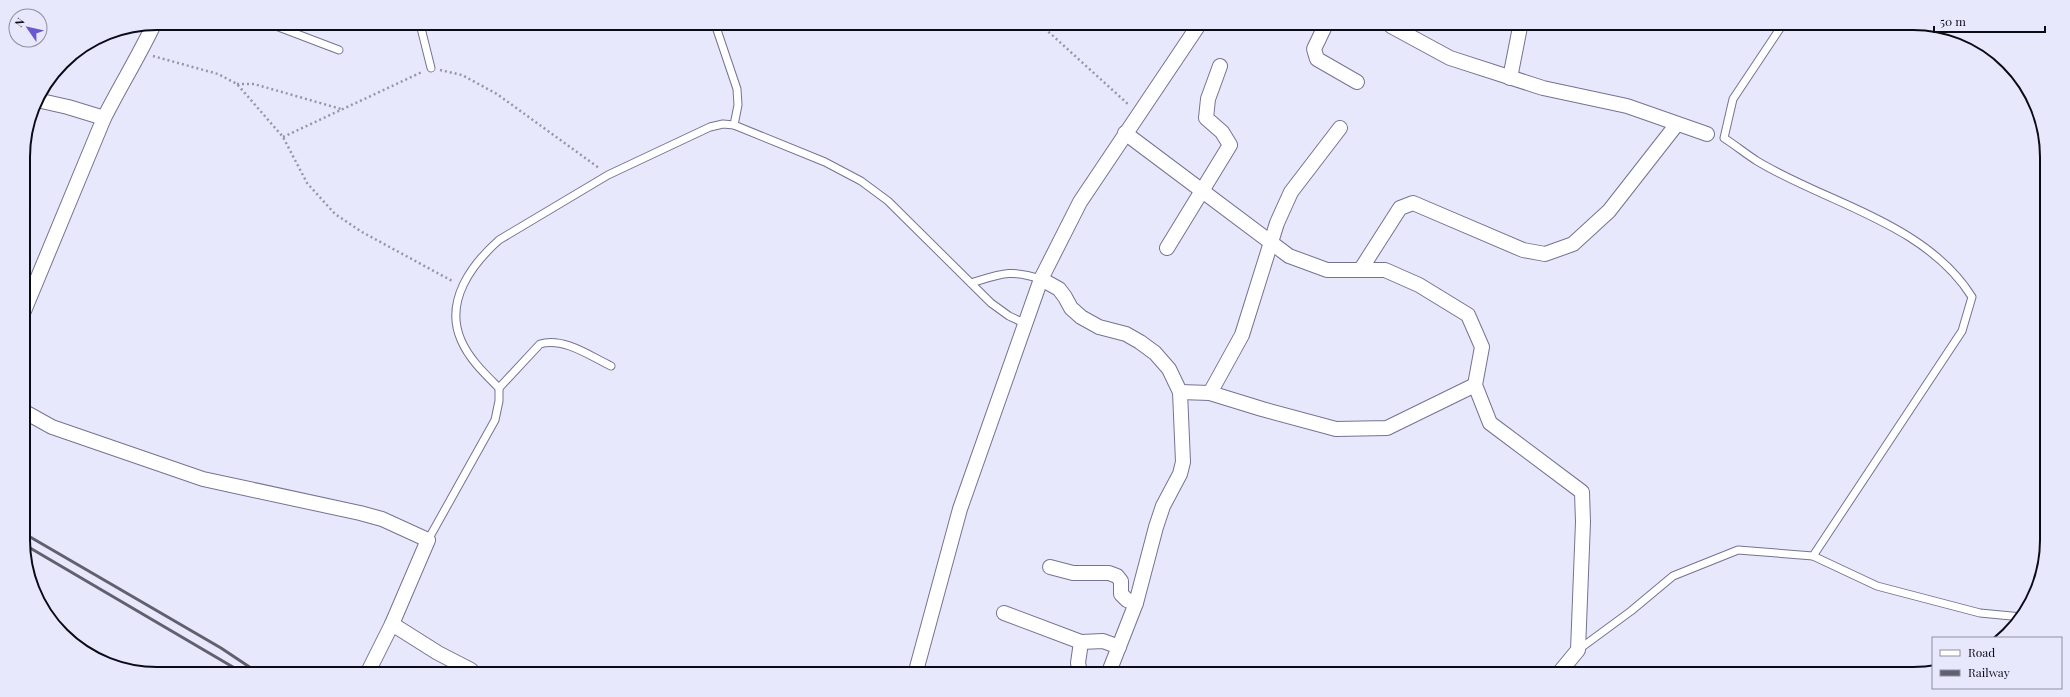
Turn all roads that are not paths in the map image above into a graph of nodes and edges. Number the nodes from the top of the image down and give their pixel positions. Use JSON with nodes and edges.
{"nodes":[{"id":1,"x":151,"y":30,"type":"edge"},
{"id":2,"x":286,"y":30,"type":"edge"},
{"id":3,"x":422,"y":30,"type":"edge"},
{"id":4,"x":717,"y":30,"type":"edge"},
{"id":5,"x":1195,"y":30,"type":"edge"},
{"id":6,"x":1323,"y":30,"type":"edge"},
{"id":7,"x":1398,"y":30,"type":"edge"},
{"id":8,"x":1519,"y":30,"type":"edge"},
{"id":9,"x":1779,"y":30,"type":"edge"},
{"id":10,"x":339,"y":50,"type":"dead end"},
{"id":11,"x":1220,"y":66,"type":"dead end"},
{"id":12,"x":431,"y":68,"type":"road end"},
{"id":13,"x":1510,"y":78,"type":"junction"},
{"id":14,"x":1357,"y":82,"type":"dead end"},
{"id":15,"x":44,"y":101,"type":"edge"},
{"id":16,"x":104,"y":118,"type":"junction"},
{"id":17,"x":1677,"y":124,"type":"junction"},
{"id":18,"x":734,"y":125,"type":"junction"},
{"id":19,"x":1340,"y":128,"type":"dead end"},
{"id":20,"x":1125,"y":133,"type":"junction"},
{"id":21,"x":1707,"y":134,"type":"dead end"},
{"id":22,"x":1203,"y":192,"type":"junction"},
{"id":23,"x":1271,"y":243,"type":"junction"},
{"id":24,"x":1167,"y":248,"type":"dead end"},
{"id":25,"x":1362,"y":269,"type":"junction"},
{"id":26,"x":1041,"y":279,"type":"junction"},
{"id":27,"x":971,"y":283,"type":"junction"},
{"id":28,"x":30,"y":297,"type":"edge"},
{"id":29,"x":1024,"y":323,"type":"junction"},
{"id":30,"x":611,"y":366,"type":"dead end"},
{"id":31,"x":1475,"y":386,"type":"junction"},
{"id":32,"x":499,"y":388,"type":"junction"},
{"id":33,"x":1180,"y":392,"type":"junction"},
{"id":34,"x":1210,"y":393,"type":"junction"},
{"id":35,"x":30,"y":415,"type":"edge"},
{"id":36,"x":428,"y":540,"type":"junction"},
{"id":37,"x":1813,"y":556,"type":"junction"},
{"id":38,"x":1050,"y":568,"type":"dead end"},
{"id":39,"x":1136,"y":603,"type":"junction"},
{"id":40,"x":1004,"y":613,"type":"dead end"},
{"id":41,"x":2014,"y":616,"type":"edge"},
{"id":42,"x":392,"y":624,"type":"junction"},
{"id":43,"x":1081,"y":642,"type":"junction"},
{"id":44,"x":1119,"y":647,"type":"junction"},
{"id":45,"x":1578,"y":650,"type":"junction"},
{"id":46,"x":370,"y":667,"type":"edge"},
{"id":47,"x":465,"y":667,"type":"edge"},
{"id":48,"x":917,"y":667,"type":"edge"},
{"id":49,"x":1079,"y":667,"type":"edge"},
{"id":50,"x":1111,"y":667,"type":"edge"},
{"id":51,"x":1564,"y":667,"type":"edge"}],
"edges":[{"from":1,"to":16,"type":"street"},
{"from":2,"to":10,"type":"lane"},
{"from":3,"to":12,"type":"lane"},
{"from":4,"to":18,"type":"lane"},
{"from":5,"to":20,"type":"street"},
{"from":6,"to":14,"type":"street"},
{"from":7,"to":13,"type":"street"},
{"from":8,"to":13,"type":"street"},
{"from":9,"to":37,"type":"lane"},
{"from":11,"to":22,"type":"street"},
{"from":13,"to":17,"type":"street"},
{"from":15,"to":16,"type":"street"},
{"from":16,"to":28,"type":"street"},
{"from":17,"to":21,"type":"street"},
{"from":17,"to":25,"type":"street"},
{"from":18,"to":27,"type":"lane"},
{"from":18,"to":32,"type":"lane"},
{"from":19,"to":23,"type":"street"},
{"from":20,"to":22,"type":"street"},
{"from":20,"to":26,"type":"street"},
{"from":22,"to":23,"type":"street"},
{"from":22,"to":24,"type":"street"},
{"from":23,"to":25,"type":"street"},
{"from":23,"to":34,"type":"street"},
{"from":25,"to":31,"type":"street"},
{"from":26,"to":27,"type":"lane"},
{"from":26,"to":29,"type":"street"},
{"from":26,"to":33,"type":"street"},
{"from":27,"to":29,"type":"lane"},
{"from":29,"to":48,"type":"street"},
{"from":30,"to":32,"type":"lane"},
{"from":31,"to":34,"type":"street"},
{"from":31,"to":45,"type":"street"},
{"from":32,"to":36,"type":"lane"},
{"from":33,"to":34,"type":"street"},
{"from":33,"to":39,"type":"street"},
{"from":35,"to":36,"type":"street"},
{"from":36,"to":42,"type":"street"},
{"from":37,"to":41,"type":"lane"},
{"from":37,"to":45,"type":"lane"},
{"from":38,"to":39,"type":"street"},
{"from":39,"to":44,"type":"street"},
{"from":40,"to":43,"type":"street"},
{"from":42,"to":46,"type":"street"},
{"from":42,"to":47,"type":"street"},
{"from":43,"to":44,"type":"street"},
{"from":43,"to":49,"type":"street"},
{"from":44,"to":50,"type":"street"},
{"from":45,"to":51,"type":"street"}]}
